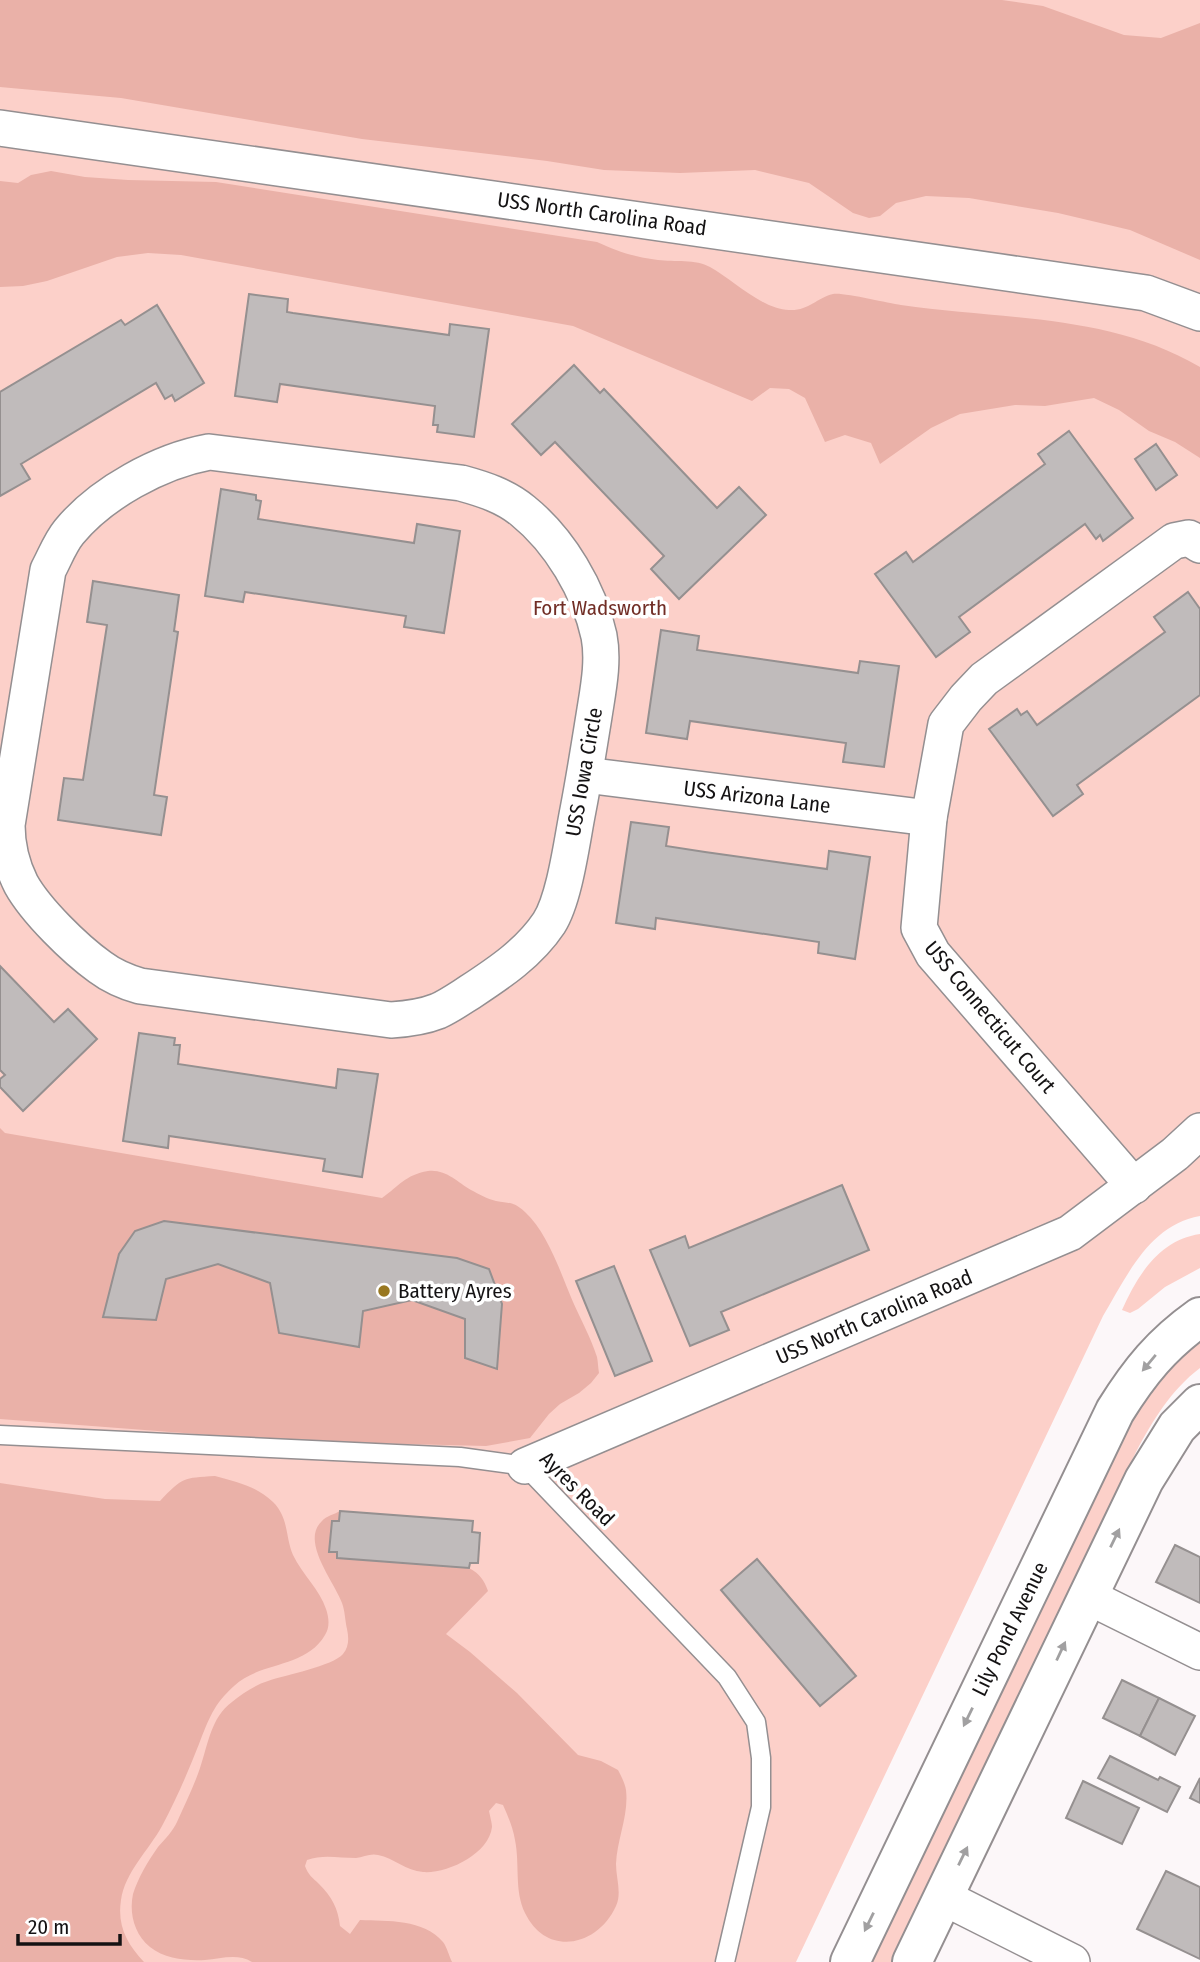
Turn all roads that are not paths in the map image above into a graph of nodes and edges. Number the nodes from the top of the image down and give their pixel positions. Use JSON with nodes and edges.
{"nodes":[{"id":1,"x":0,"y":128,"type":"edge"},
{"id":2,"x":1200,"y":313,"type":"edge"},
{"id":3,"x":1200,"y":545,"type":"edge"},
{"id":4,"x":14,"y":698,"type":"edge"},
{"id":5,"x":585,"y":775,"type":"junction"},
{"id":6,"x":929,"y":818,"type":"junction"},
{"id":7,"x":1200,"y":1130,"type":"edge"},
{"id":8,"x":1134,"y":1186,"type":"junction"},
{"id":9,"x":1200,"y":1317,"type":"edge"},
{"id":10,"x":1200,"y":1404,"type":"edge"},
{"id":11,"x":0,"y":1435,"type":"edge"},
{"id":12,"x":525,"y":1466,"type":"junction"},
{"id":13,"x":1087,"y":1596,"type":"junction"},
{"id":14,"x":1200,"y":1652,"type":"edge"},
{"id":15,"x":943,"y":1897,"type":"junction"},
{"id":16,"x":725,"y":1962,"type":"edge"},
{"id":17,"x":850,"y":1962,"type":"edge"},
{"id":18,"x":912,"y":1962,"type":"edge"},
{"id":19,"x":1072,"y":1962,"type":"edge"}],
"edges":[{"from":1,"to":2,"type":"street","name":"USS North Carolina Road"},
{"from":3,"to":6,"type":"street","name":"USS Connecticut Court"},
{"from":4,"to":5,"type":"street","name":"USS Iowa Circle"},
{"from":4,"to":5,"type":"street","name":"USS Iowa Circle"},
{"from":5,"to":6,"type":"street","name":"USS Arizona Lane"},
{"from":6,"to":8,"type":"street","name":"USS Connecticut Court"},
{"from":7,"to":8,"type":"street","name":"USS North Carolina Road"},
{"from":8,"to":12,"type":"street","name":"USS North Carolina Road"},
{"from":9,"to":17,"type":"main road","name":"Lily Pond Avenue","one_way":true},
{"from":13,"to":10,"type":"main road","one_way":true},
{"from":11,"to":12,"type":"lane","name":"Ayres Road"},
{"from":12,"to":16,"type":"lane","name":"Ayres Road"},
{"from":13,"to":14,"type":"street"},
{"from":15,"to":13,"type":"main road","one_way":true},
{"from":15,"to":18,"type":"main road"},
{"from":15,"to":19,"type":"street"}]}
